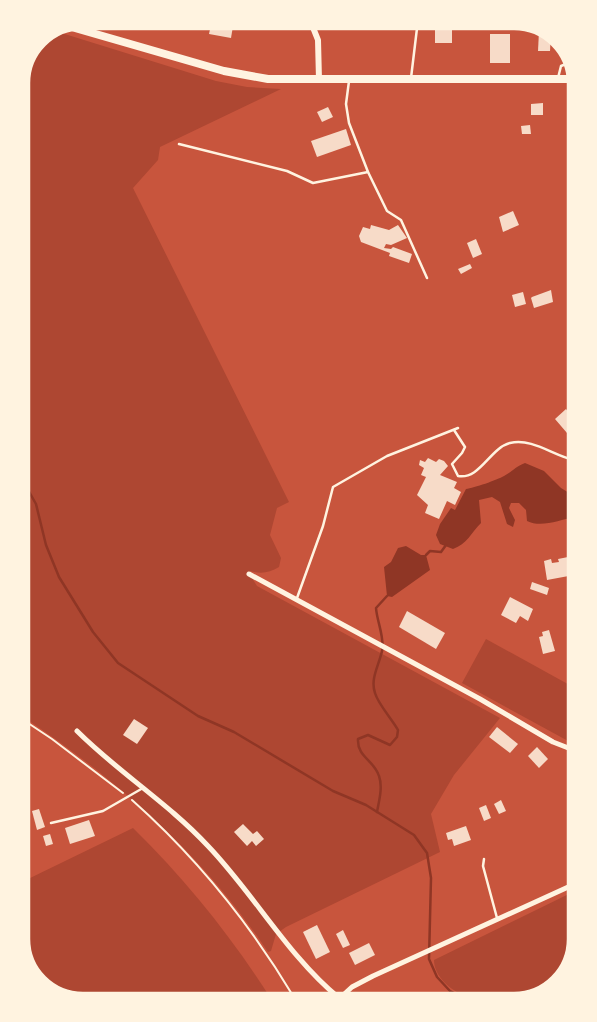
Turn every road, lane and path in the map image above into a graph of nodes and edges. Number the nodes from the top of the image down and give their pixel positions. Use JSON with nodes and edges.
{"nodes":[{"id":1,"x":80,"y":29,"type":"edge"},
{"id":2,"x":314,"y":29,"type":"edge"},
{"id":3,"x":417,"y":29,"type":"edge"},
{"id":4,"x":565,"y":65,"type":"edge"},
{"id":5,"x":558,"y":79,"type":"junction"},
{"id":6,"x":568,"y":79,"type":"edge"},
{"id":7,"x":319,"y":80,"type":"junction"},
{"id":8,"x":349,"y":80,"type":"junction"},
{"id":9,"x":410,"y":80,"type":"junction"},
{"id":10,"x":179,"y":144,"type":"dead end"},
{"id":11,"x":368,"y":172,"type":"junction"},
{"id":12,"x":427,"y":278,"type":"dead end"},
{"id":13,"x":458,"y":428,"type":"dead end"},
{"id":14,"x":454,"y":430,"type":"junction"},
{"id":15,"x":568,"y":457,"type":"edge"},
{"id":16,"x":250,"y":574,"type":"dead end"},
{"id":17,"x":296,"y":600,"type":"junction"},
{"id":18,"x":29,"y":724,"type":"edge"},
{"id":19,"x":77,"y":731,"type":"dead end"},
{"id":20,"x":568,"y":747,"type":"edge"},
{"id":21,"x":144,"y":787,"type":"junction"},
{"id":22,"x":129,"y":798,"type":"junction"},
{"id":23,"x":51,"y":823,"type":"dead end"},
{"id":24,"x":484,"y":859,"type":"dead end"},
{"id":25,"x":568,"y":887,"type":"edge"},
{"id":26,"x":497,"y":920,"type":"junction"},
{"id":27,"x":291,"y":993,"type":"edge"},
{"id":28,"x":335,"y":993,"type":"edge"},
{"id":29,"x":345,"y":993,"type":"edge"}],
"edges":[{"from":1,"to":7,"type":"main road"},
{"from":2,"to":7,"type":"street"},
{"from":3,"to":9,"type":"lane"},
{"from":4,"to":5,"type":"lane"},
{"from":5,"to":6,"type":"main road"},
{"from":5,"to":9,"type":"main road"},
{"from":7,"to":8,"type":"main road"},
{"from":8,"to":9,"type":"main road"},
{"from":8,"to":11,"type":"lane"},
{"from":10,"to":11,"type":"lane"},
{"from":11,"to":12,"type":"lane"},
{"from":13,"to":14,"type":"lane"},
{"from":14,"to":15,"type":"lane"},
{"from":14,"to":17,"type":"lane"},
{"from":16,"to":17,"type":"street"},
{"from":17,"to":20,"type":"street"},
{"from":18,"to":22,"type":"path"},
{"from":19,"to":21,"type":"street"},
{"from":21,"to":22,"type":"lane"},
{"from":21,"to":28,"type":"street"},
{"from":22,"to":23,"type":"lane"},
{"from":22,"to":27,"type":"path"},
{"from":24,"to":26,"type":"lane"},
{"from":25,"to":26,"type":"street"},
{"from":26,"to":29,"type":"street"}]}
